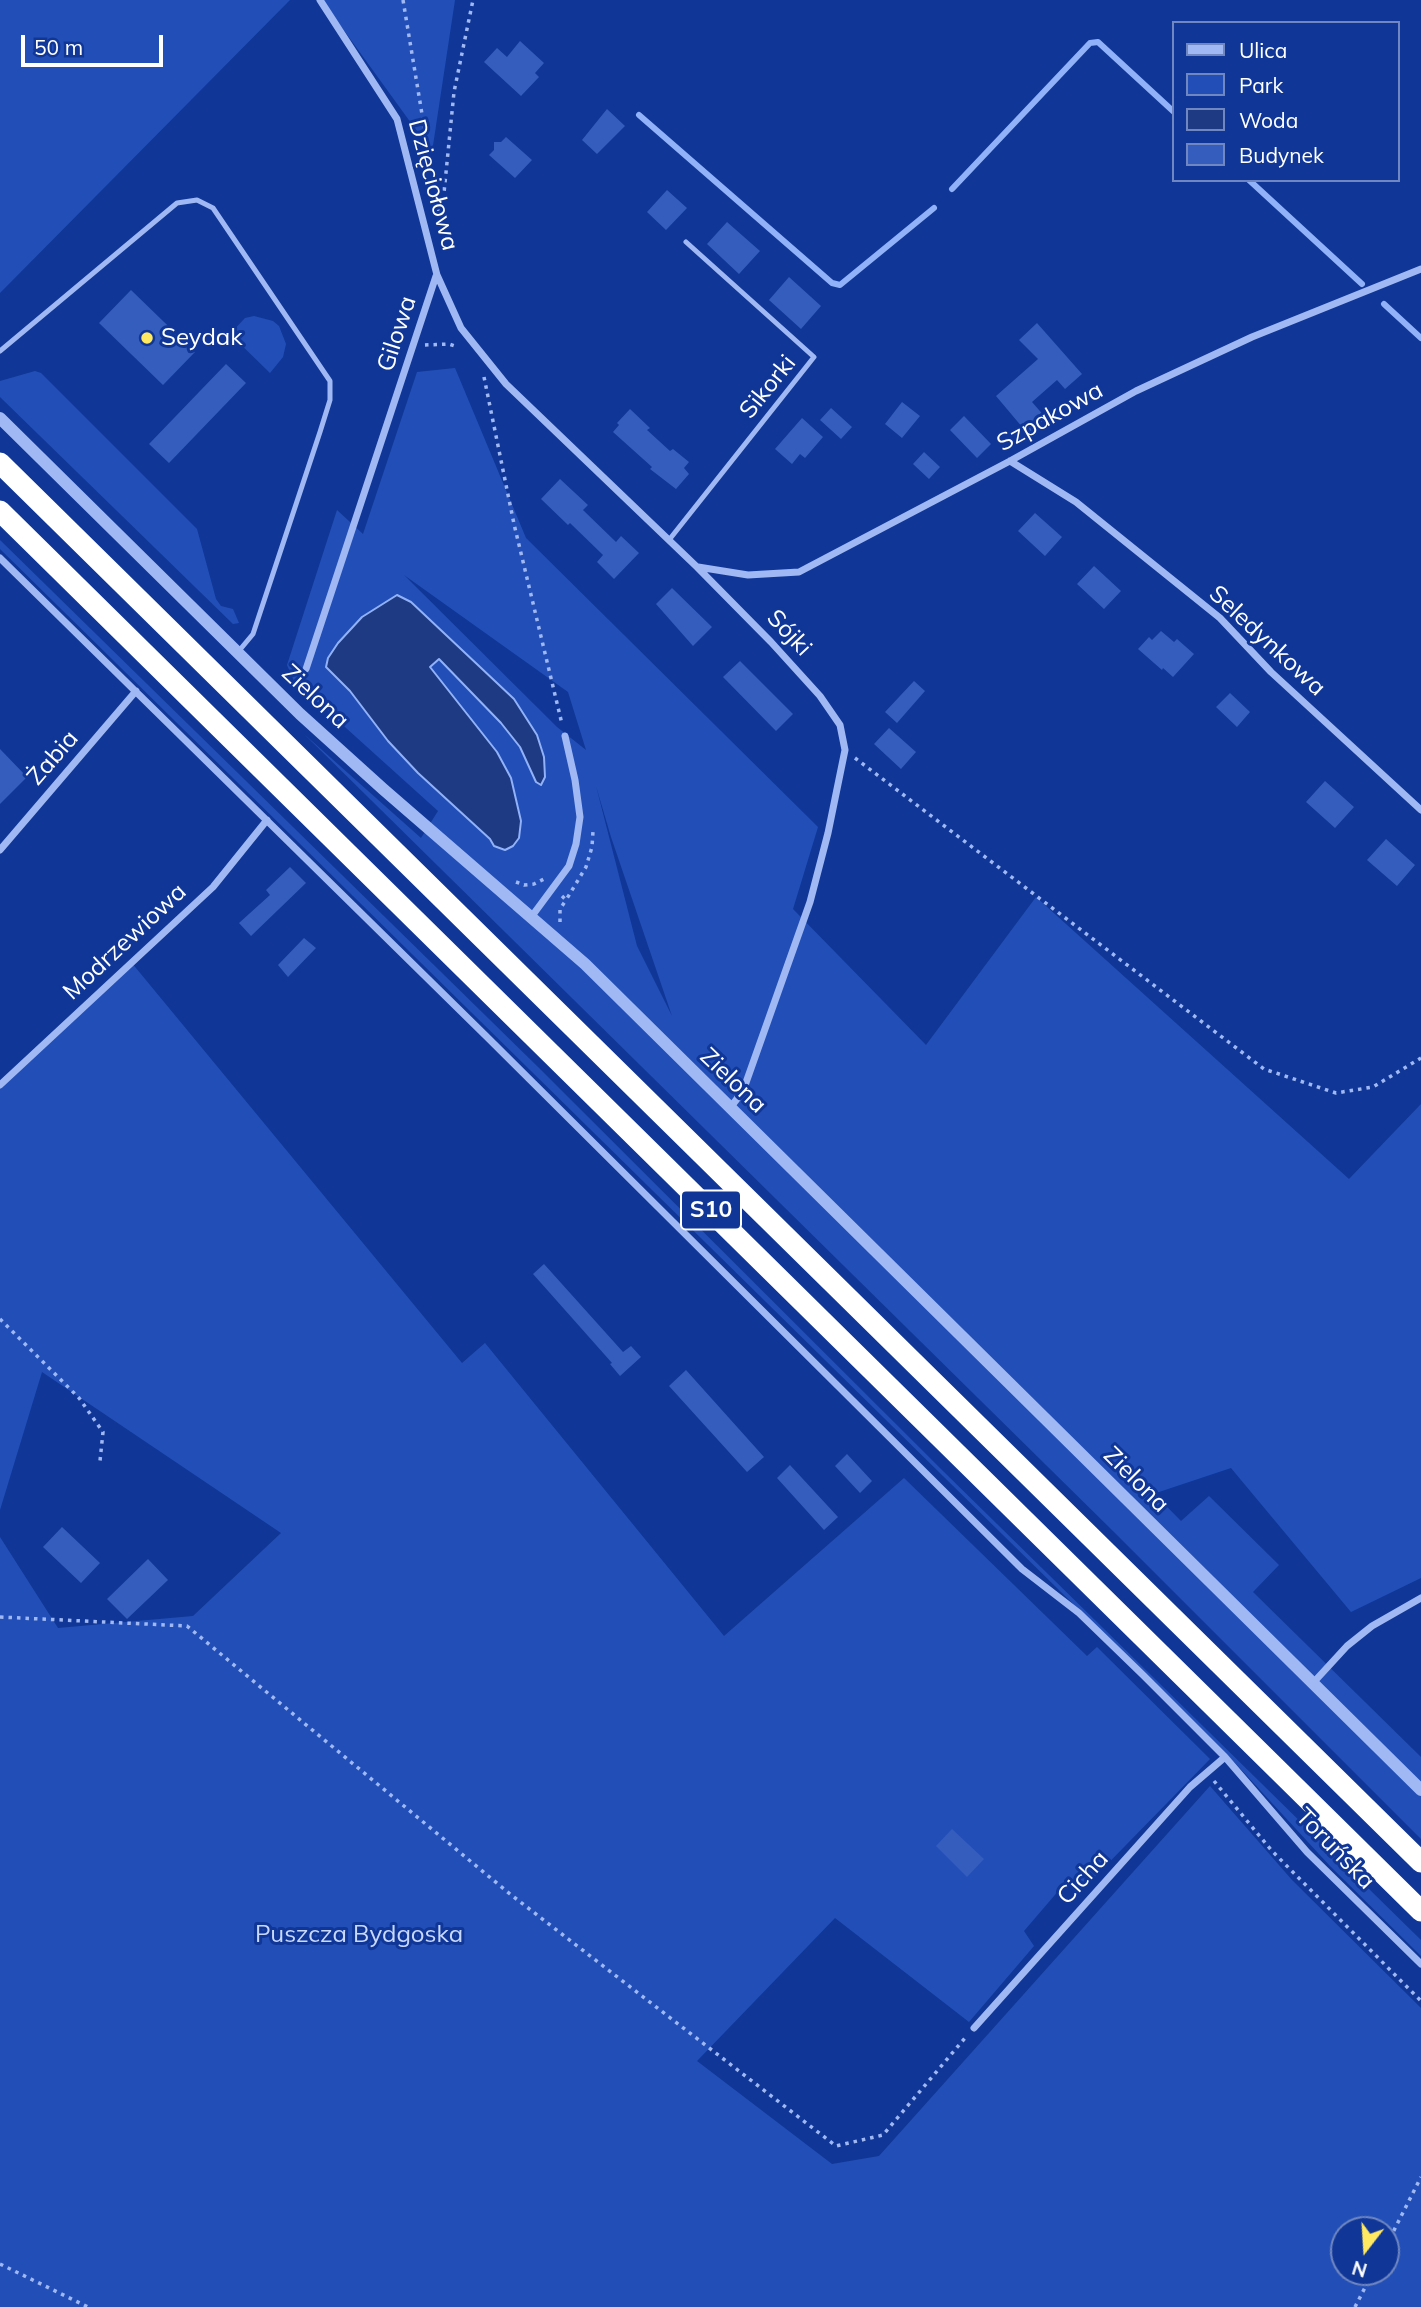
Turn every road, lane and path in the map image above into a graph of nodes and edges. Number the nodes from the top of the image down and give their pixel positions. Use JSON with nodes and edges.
{"nodes":[{"id":1,"x":320,"y":0,"type":"edge"},
{"id":2,"x":404,"y":0,"type":"edge"},
{"id":3,"x":473,"y":0,"type":"edge"},
{"id":4,"x":441,"y":230,"type":"junction"},
{"id":5,"x":440,"y":241,"type":"dead end"},
{"id":6,"x":686,"y":243,"type":"dead end"},
{"id":7,"x":1421,"y":269,"type":"edge"},
{"id":8,"x":437,"y":275,"type":"junction"},
{"id":9,"x":414,"y":346,"type":"junction"},
{"id":10,"x":0,"y":351,"type":"edge"},
{"id":11,"x":479,"y":352,"type":"junction"},
{"id":12,"x":0,"y":418,"type":"edge"},
{"id":13,"x":1010,"y":461,"type":"junction"},
{"id":14,"x":0,"y":463,"type":"edge"},
{"id":15,"x":0,"y":511,"type":"edge"},
{"id":16,"x":668,"y":540,"type":"junction"},
{"id":17,"x":0,"y":558,"type":"edge"},
{"id":18,"x":697,"y":567,"type":"junction"},
{"id":19,"x":237,"y":652,"type":"junction"},
{"id":20,"x":306,"y":669,"type":"dead end"},
{"id":21,"x":136,"y":691,"type":"junction"},
{"id":22,"x":565,"y":736,"type":"joint"},
{"id":23,"x":845,"y":750,"type":"junction"},
{"id":24,"x":1421,"y":810,"type":"edge"},
{"id":25,"x":267,"y":820,"type":"junction"},
{"id":26,"x":593,"y":827,"type":"dead end"},
{"id":27,"x":0,"y":850,"type":"edge"},
{"id":28,"x":509,"y":879,"type":"dead end"},
{"id":29,"x":554,"y":889,"type":"junction"},
{"id":30,"x":532,"y":916,"type":"junction"},
{"id":31,"x":1421,"y":1058,"type":"edge"},
{"id":32,"x":0,"y":1085,"type":"edge"},
{"id":33,"x":730,"y":1108,"type":"junction"},
{"id":34,"x":0,"y":1319,"type":"edge"},
{"id":35,"x":100,"y":1461,"type":"dead end"},
{"id":36,"x":1421,"y":1598,"type":"edge"},
{"id":37,"x":0,"y":1617,"type":"edge"},
{"id":38,"x":1313,"y":1683,"type":"junction"},
{"id":39,"x":1225,"y":1757,"type":"junction"},
{"id":40,"x":1206,"y":1773,"type":"junction"},
{"id":41,"x":1421,"y":1790,"type":"edge"},
{"id":42,"x":1421,"y":1862,"type":"edge"},
{"id":43,"x":1421,"y":1911,"type":"edge"},
{"id":44,"x":1421,"y":1964,"type":"edge"},
{"id":45,"x":1421,"y":2001,"type":"edge"},
{"id":46,"x":974,"y":2028,"type":"joint"},
{"id":47,"x":1421,"y":2177,"type":"edge"},
{"id":48,"x":1400,"y":2218,"type":"edge"},
{"id":49,"x":0,"y":2264,"type":"edge"},
{"id":50,"x":1366,"y":2286,"type":"edge"},
{"id":51,"x":85,"y":2306,"type":"edge"},
{"id":52,"x":1355,"y":2307,"type":"edge"}],
"edges":[{"from":1,"to":8,"type":"street","name":"Dzięciołowa"},
{"from":2,"to":4,"type":"path"},
{"from":3,"to":4,"type":"path"},
{"from":4,"to":5,"type":"path"},
{"from":6,"to":16,"type":"lane","name":"Sikorki"},
{"from":7,"to":13,"type":"street","name":"Szpakowa"},
{"from":8,"to":9,"type":"street","name":"Gilowa"},
{"from":8,"to":11,"type":"street","name":"Sójki"},
{"from":9,"to":11,"type":"path"},
{"from":9,"to":20,"type":"street","name":"Gilowa"},
{"from":10,"to":19,"type":"lane"},
{"from":11,"to":16,"type":"street","name":"Sójki"},
{"from":11,"to":22,"type":"path"},
{"from":12,"to":19,"type":"street","name":"Zielona"},
{"from":13,"to":18,"type":"street","name":"Szpakowa"},
{"from":13,"to":24,"type":"street","name":"Seledynkowa"},
{"from":14,"to":42,"type":"highway","number":"S10"},
{"from":15,"to":43,"type":"highway","number":"S10"},
{"from":16,"to":18,"type":"street","name":"Sójki"},
{"from":17,"to":21,"type":"street"},
{"from":18,"to":23,"type":"street","name":"Sójki"},
{"from":19,"to":30,"type":"street","name":"Zielona"},
{"from":21,"to":25,"type":"street"},
{"from":21,"to":27,"type":"street","name":"Żabia"},
{"from":22,"to":29,"type":"street"},
{"from":23,"to":31,"type":"path"},
{"from":23,"to":33,"type":"street","name":"Sójki"},
{"from":25,"to":32,"type":"street","name":"Modrzewiowa"},
{"from":25,"to":39,"type":"street"},
{"from":26,"to":29,"type":"path"},
{"from":28,"to":29,"type":"path"},
{"from":29,"to":30,"type":"street"},
{"from":30,"to":33,"type":"street","name":"Zielona"},
{"from":33,"to":38,"type":"street","name":"Zielona"},
{"from":34,"to":35,"type":"path"},
{"from":36,"to":38,"type":"street"},
{"from":37,"to":46,"type":"path"},
{"from":38,"to":41,"type":"street","name":"Zielona"},
{"from":39,"to":40,"type":"street","name":"Cicha"},
{"from":39,"to":44,"type":"street","name":"Toruńska"},
{"from":40,"to":45,"type":"path"},
{"from":40,"to":46,"type":"street","name":"Cicha"},
{"from":47,"to":48,"type":"path"},
{"from":49,"to":51,"type":"path"},
{"from":50,"to":52,"type":"path"}]}
